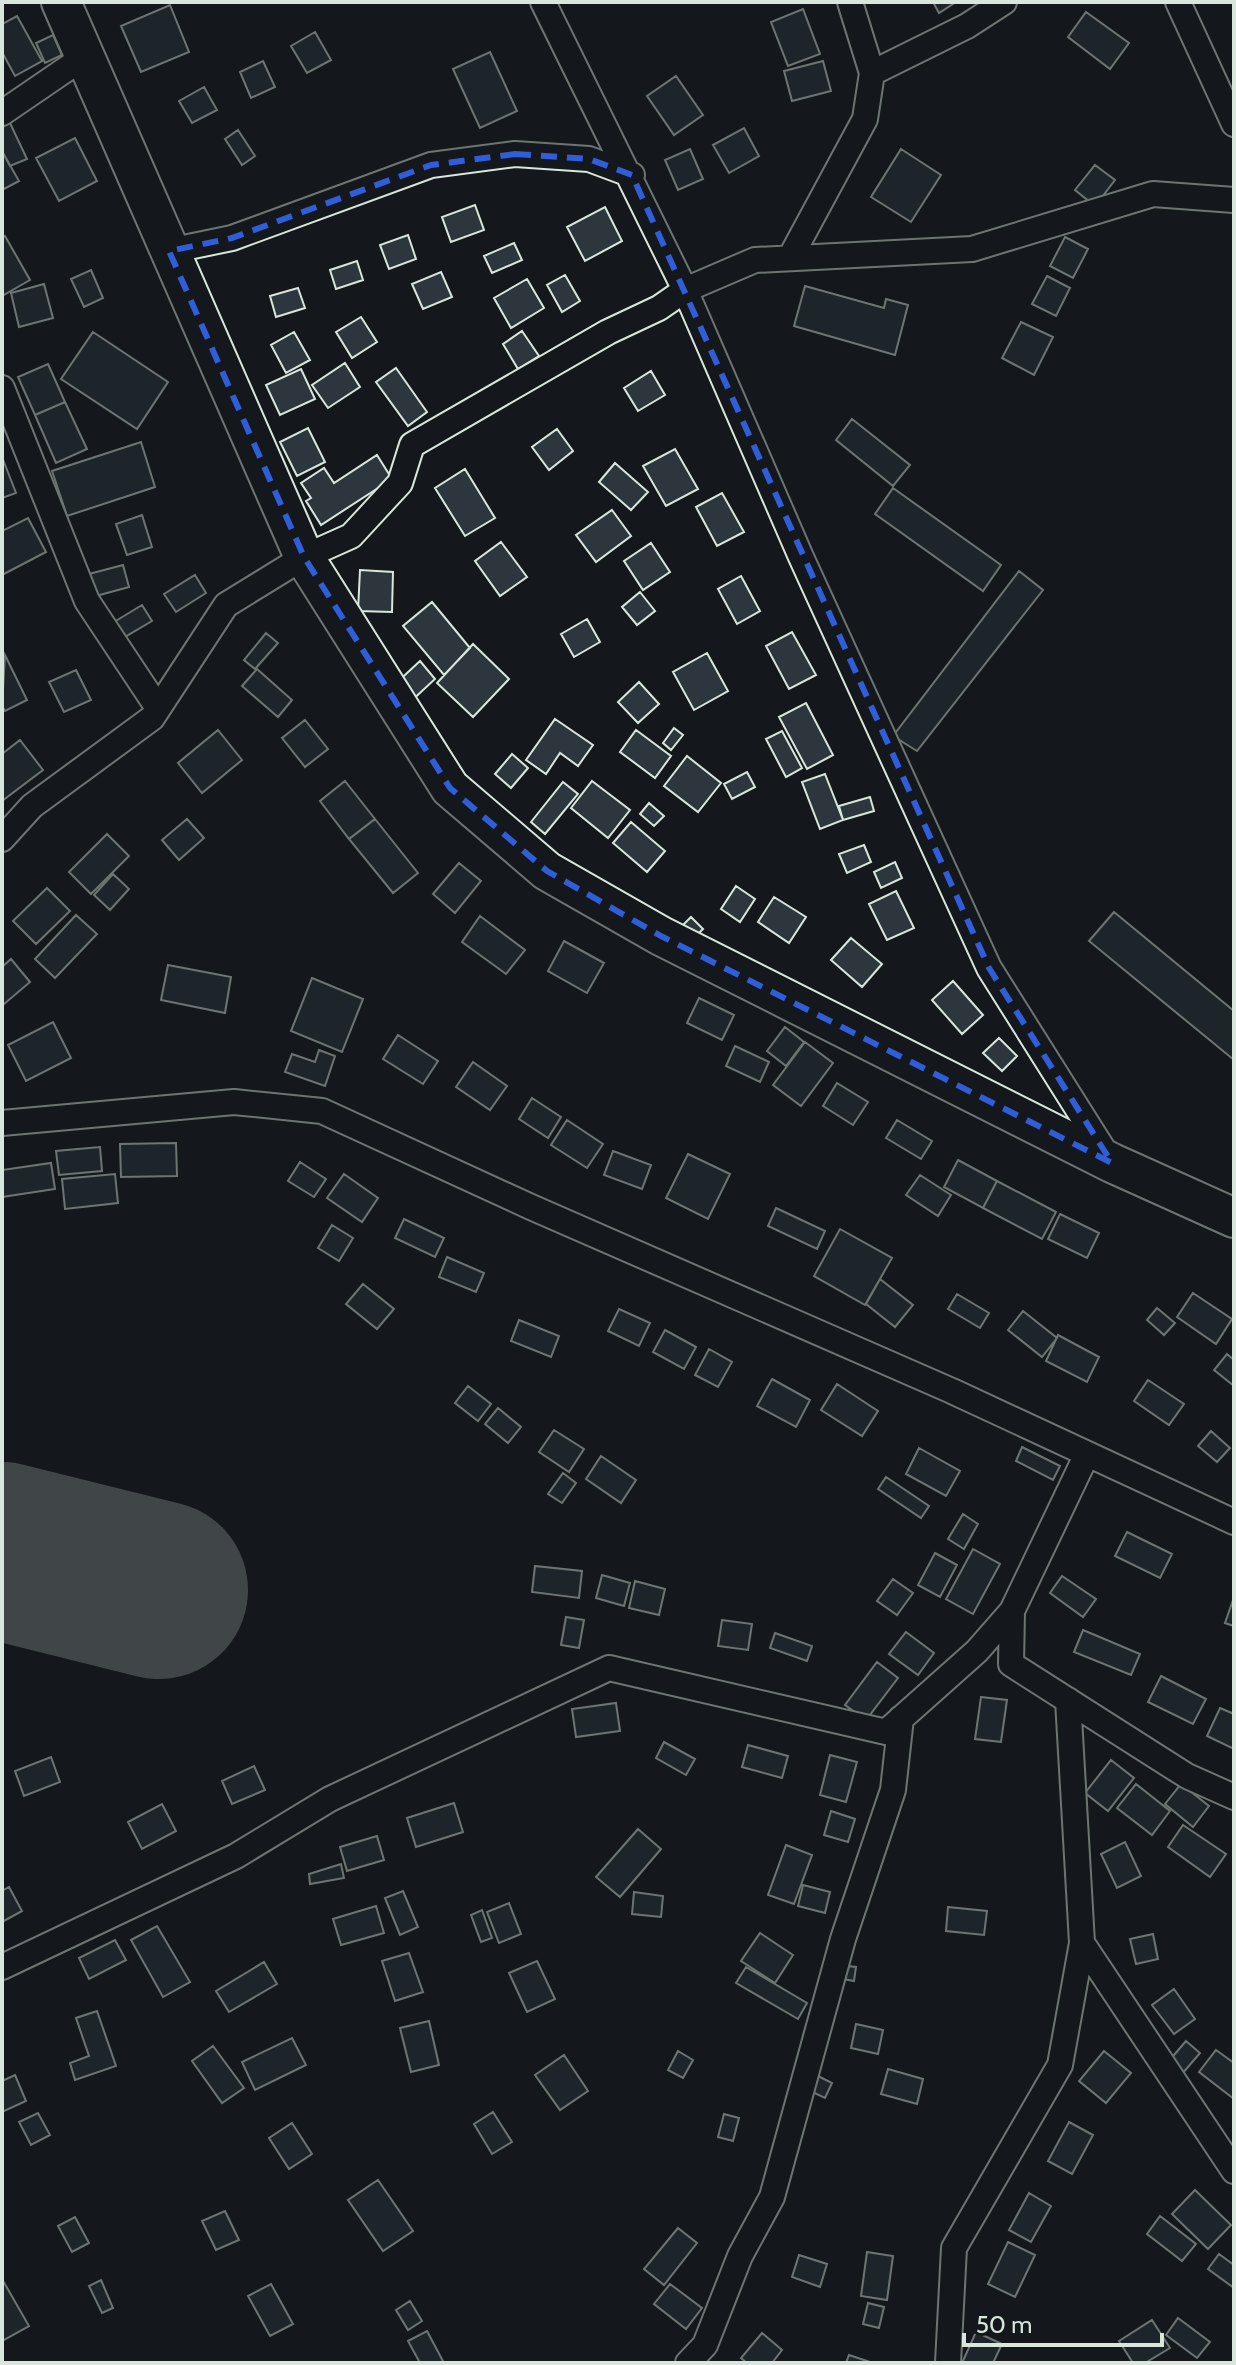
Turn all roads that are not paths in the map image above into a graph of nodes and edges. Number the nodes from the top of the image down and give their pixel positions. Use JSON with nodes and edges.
{"nodes":[{"id":1,"x":61,"y":2,"type":"edge"},
{"id":2,"x":543,"y":2,"type":"edge"},
{"id":3,"x":850,"y":2,"type":"edge"},
{"id":4,"x":1004,"y":2,"type":"edge"},
{"id":5,"x":1178,"y":2,"type":"edge"},
{"id":6,"x":84,"y":57,"type":"junction"},
{"id":7,"x":872,"y":73,"type":"junction"},
{"id":8,"x":2,"y":113,"type":"edge"},
{"id":9,"x":1234,"y":124,"type":"edge"},
{"id":10,"x":632,"y":175,"type":"junction"},
{"id":11,"x":1234,"y":200,"type":"edge"},
{"id":12,"x":169,"y":251,"type":"junction"},
{"id":13,"x":790,"y":258,"type":"junction"},
{"id":14,"x":685,"y":290,"type":"junction"},
{"id":15,"x":2,"y":388,"type":"edge"},
{"id":16,"x":304,"y":557,"type":"junction"},
{"id":17,"x":158,"y":708,"type":"junction"},
{"id":18,"x":2,"y":839,"type":"edge"},
{"id":19,"x":2,"y":1123,"type":"edge"},
{"id":20,"x":1112,"y":1163,"type":"junction"},
{"id":21,"x":1234,"y":1218,"type":"edge"},
{"id":22,"x":1087,"y":1454,"type":"junction"},
{"id":23,"x":1234,"y":1522,"type":"edge"},
{"id":24,"x":1012,"y":1611,"type":"junction"},
{"id":25,"x":1068,"y":1700,"type":"junction"},
{"id":26,"x":901,"y":1718,"type":"junction"},
{"id":27,"x":1234,"y":1797,"type":"edge"},
{"id":28,"x":1082,"y":1943,"type":"junction"},
{"id":29,"x":2,"y":1967,"type":"edge"},
{"id":30,"x":1234,"y":2171,"type":"edge"},
{"id":31,"x":688,"y":2363,"type":"edge"},
{"id":32,"x":948,"y":2363,"type":"edge"}],
"edges":[{"from":1,"to":6,"type":"main road"},
{"from":2,"to":10,"type":"street"},
{"from":3,"to":7,"type":"street"},
{"from":4,"to":7,"type":"street"},
{"from":5,"to":9,"type":"street"},
{"from":6,"to":8,"type":"street"},
{"from":6,"to":12,"type":"main road"},
{"from":7,"to":13,"type":"street"},
{"from":10,"to":12,"type":"street"},
{"from":10,"to":14,"type":"street"},
{"from":11,"to":13,"type":"street"},
{"from":12,"to":16,"type":"main road"},
{"from":13,"to":14,"type":"street"},
{"from":14,"to":16,"type":"street"},
{"from":14,"to":20,"type":"street"},
{"from":15,"to":17,"type":"street"},
{"from":16,"to":17,"type":"street"},
{"from":16,"to":20,"type":"main road"},
{"from":17,"to":18,"type":"street"},
{"from":19,"to":22,"type":"street"},
{"from":20,"to":21,"type":"main road"},
{"from":22,"to":23,"type":"street"},
{"from":22,"to":24,"type":"street"},
{"from":24,"to":25,"type":"street"},
{"from":24,"to":26,"type":"street"},
{"from":25,"to":27,"type":"street"},
{"from":25,"to":28,"type":"street"},
{"from":26,"to":29,"type":"street"},
{"from":26,"to":31,"type":"street"},
{"from":28,"to":30,"type":"street"},
{"from":28,"to":32,"type":"street"}]}
